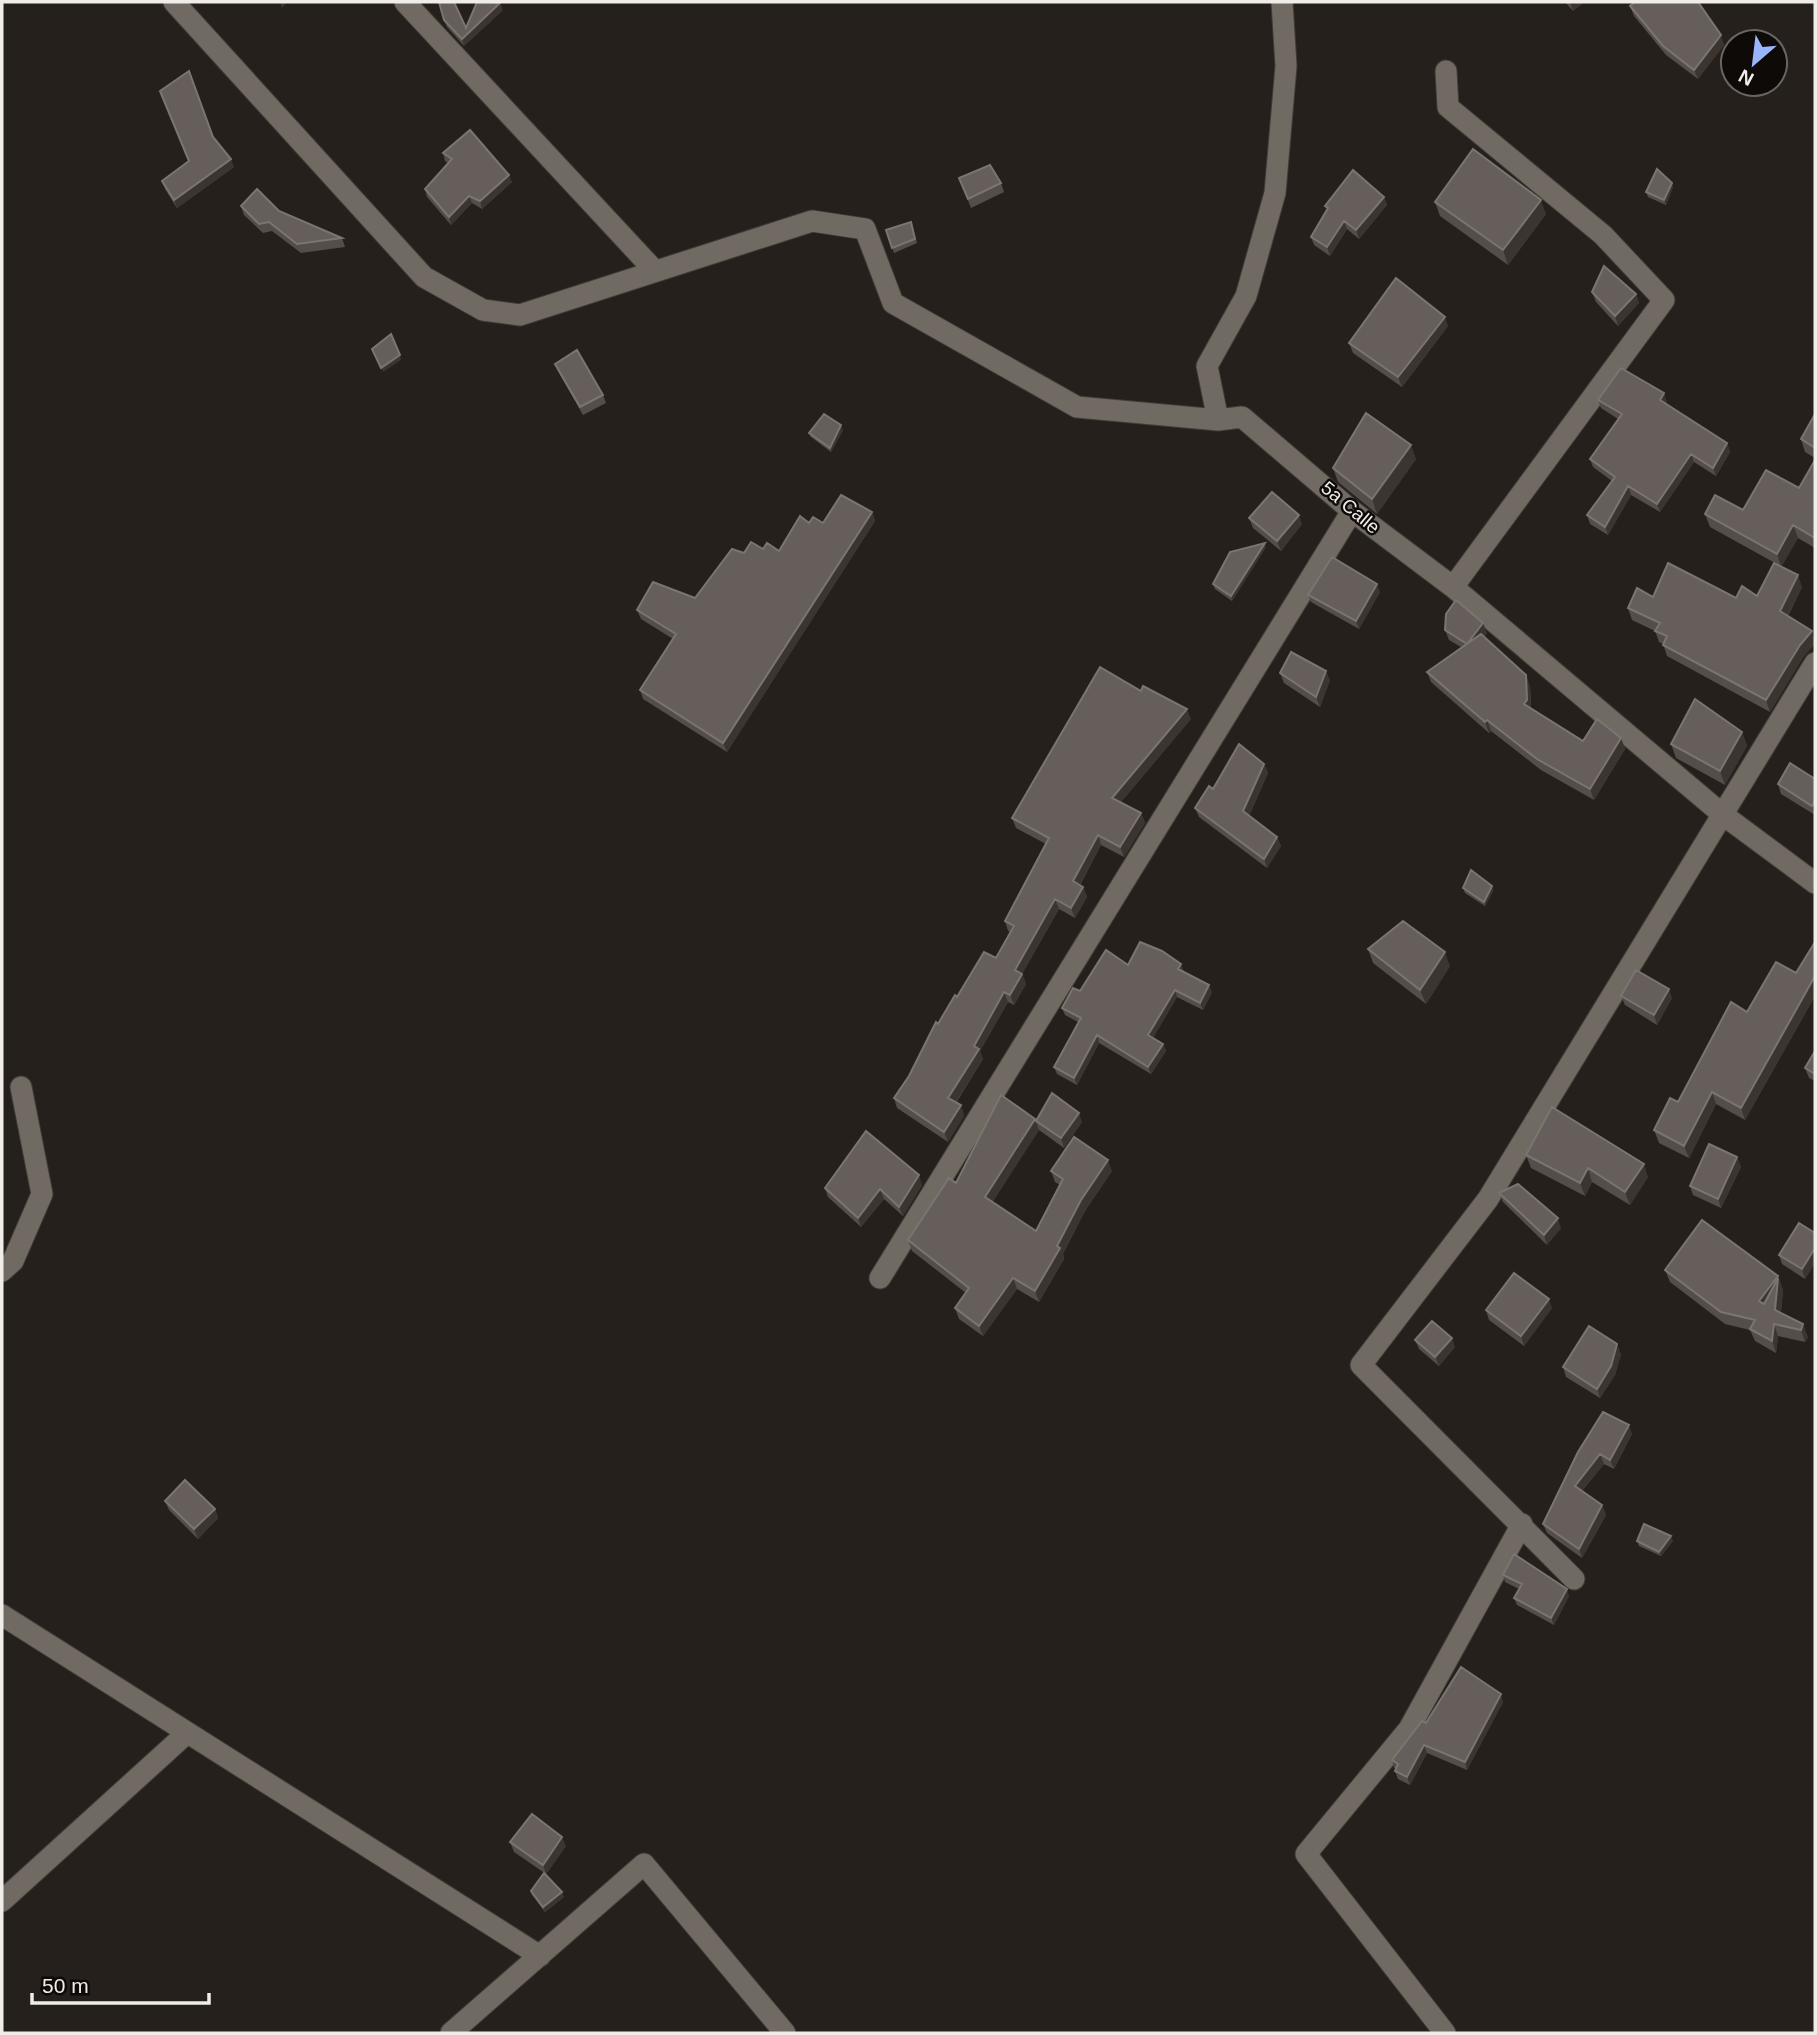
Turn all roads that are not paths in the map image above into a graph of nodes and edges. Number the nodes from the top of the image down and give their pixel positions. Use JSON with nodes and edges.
{"nodes":[{"id":1,"x":174,"y":2,"type":"edge"},
{"id":2,"x":405,"y":2,"type":"edge"},
{"id":3,"x":1282,"y":2,"type":"edge"},
{"id":4,"x":1446,"y":71,"type":"dead end"},
{"id":5,"x":654,"y":270,"type":"junction"},
{"id":6,"x":1218,"y":420,"type":"junction"},
{"id":7,"x":1352,"y":511,"type":"junction"},
{"id":8,"x":1453,"y":587,"type":"junction"},
{"id":9,"x":1815,"y":663,"type":"edge"},
{"id":10,"x":1722,"y":814,"type":"junction"},
{"id":11,"x":1815,"y":883,"type":"edge"},
{"id":12,"x":21,"y":1087,"type":"dead end"},
{"id":13,"x":2,"y":1271,"type":"edge"},
{"id":14,"x":880,"y":1278,"type":"dead end"},
{"id":15,"x":1522,"y":1524,"type":"junction"},
{"id":16,"x":1574,"y":1579,"type":"dead end"},
{"id":17,"x":2,"y":1615,"type":"edge"},
{"id":18,"x":187,"y":1733,"type":"junction"},
{"id":19,"x":2,"y":1902,"type":"edge"},
{"id":20,"x":540,"y":1956,"type":"junction"},
{"id":21,"x":451,"y":2033,"type":"edge"},
{"id":22,"x":785,"y":2033,"type":"edge"},
{"id":23,"x":1445,"y":2033,"type":"edge"}],
"edges":[{"from":1,"to":5,"type":"street"},
{"from":2,"to":5,"type":"street"},
{"from":3,"to":6,"type":"street"},
{"from":4,"to":8,"type":"street"},
{"from":5,"to":6,"type":"street","name":"5a Calle"},
{"from":6,"to":7,"type":"street","name":"5a Calle"},
{"from":7,"to":8,"type":"street","name":"5a Calle"},
{"from":7,"to":14,"type":"street"},
{"from":8,"to":10,"type":"street","name":"5a Calle"},
{"from":9,"to":10,"type":"street"},
{"from":10,"to":11,"type":"street","name":"5a Calle"},
{"from":10,"to":15,"type":"street"},
{"from":12,"to":13,"type":"street"},
{"from":15,"to":16,"type":"street"},
{"from":15,"to":23,"type":"street"},
{"from":17,"to":18,"type":"street"},
{"from":18,"to":19,"type":"street"},
{"from":18,"to":20,"type":"street"},
{"from":20,"to":21,"type":"street"},
{"from":20,"to":22,"type":"street"}]}
